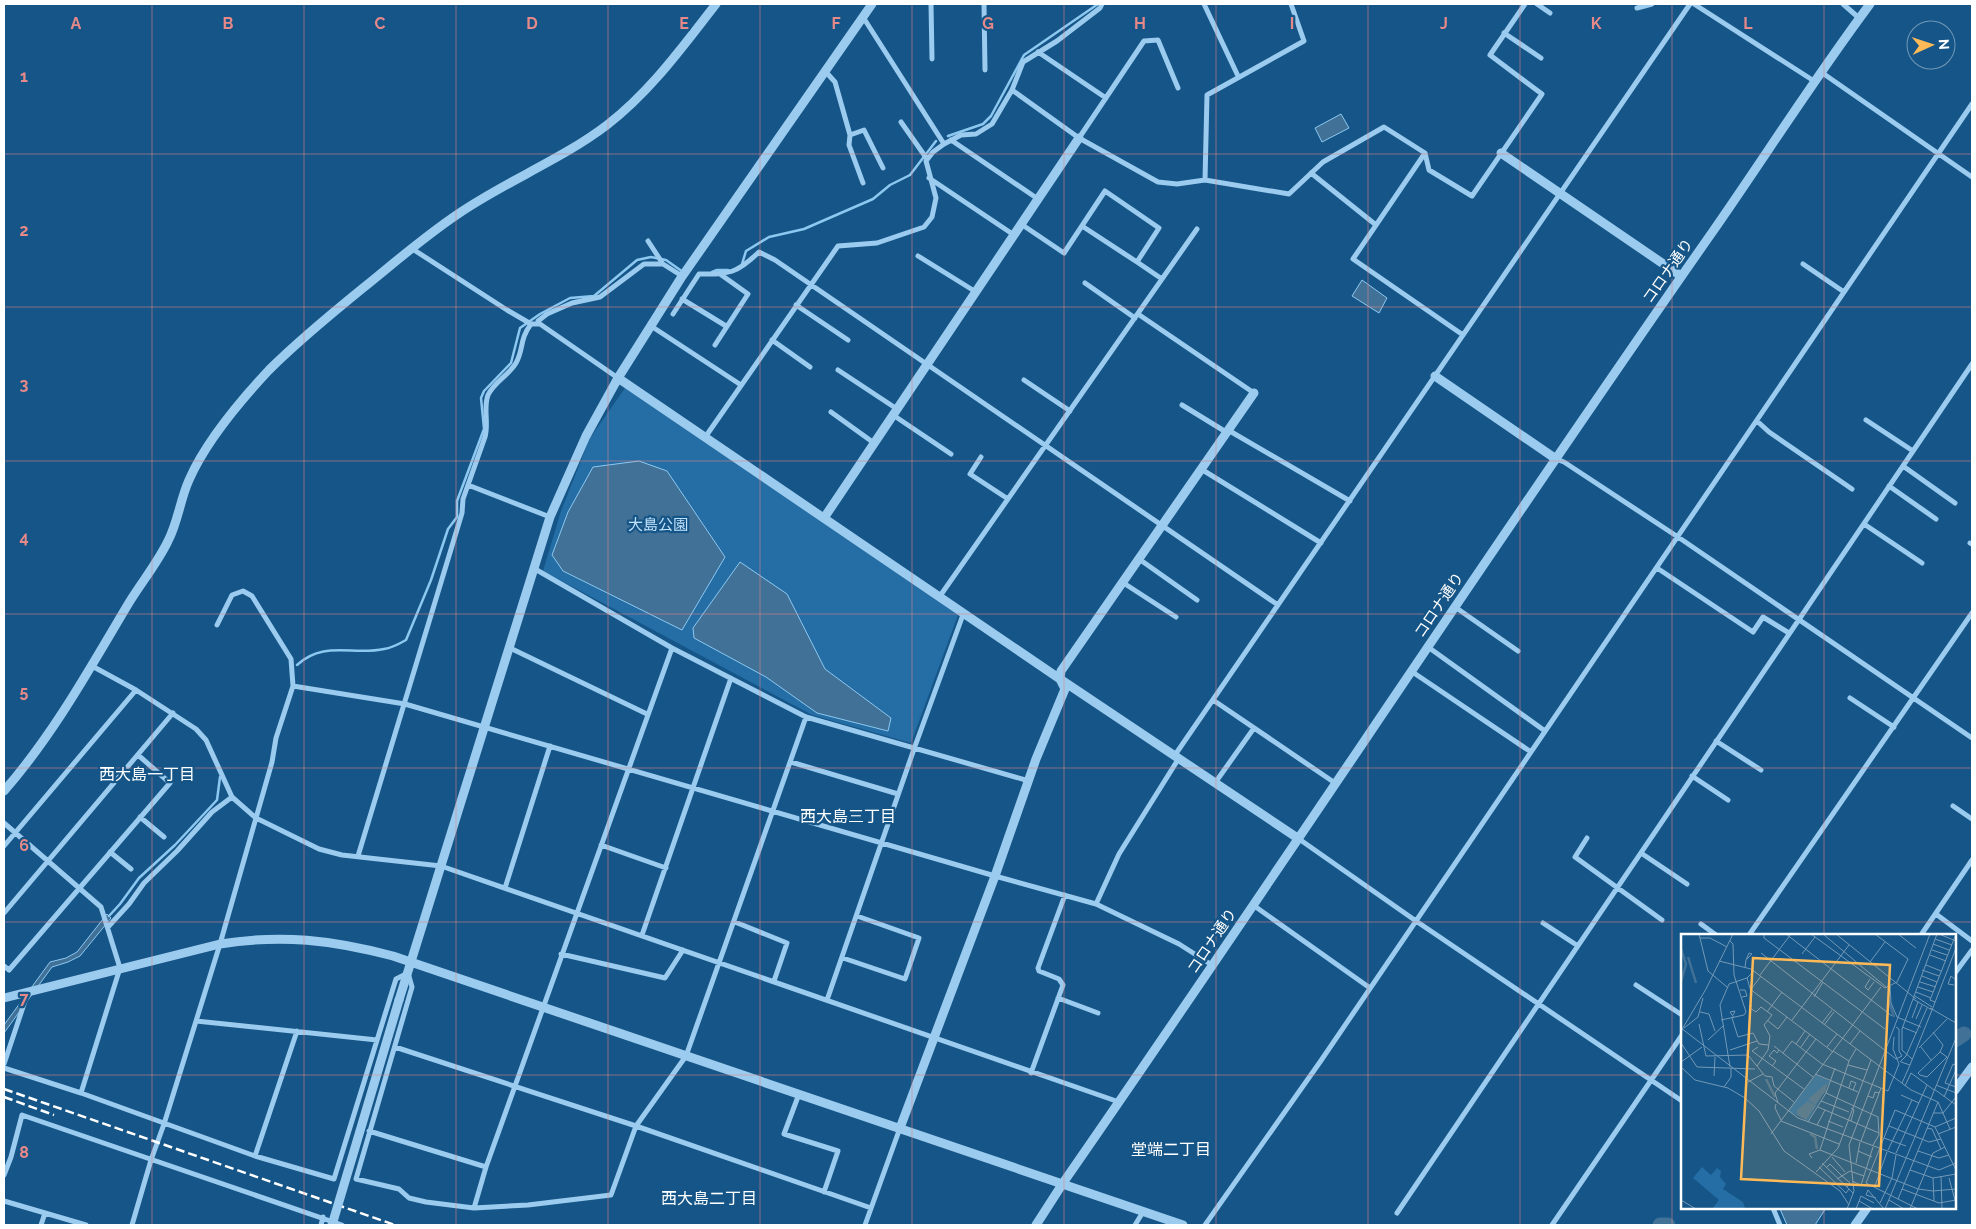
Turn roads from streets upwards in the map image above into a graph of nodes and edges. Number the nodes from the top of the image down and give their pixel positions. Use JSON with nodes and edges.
{"nodes":[{"id":1,"x":716,"y":4,"type":"edge"},
{"id":2,"x":872,"y":4,"type":"edge"},
{"id":3,"x":931,"y":4,"type":"edge"},
{"id":4,"x":984,"y":4,"type":"edge"},
{"id":5,"x":1102,"y":4,"type":"edge"},
{"id":6,"x":1204,"y":4,"type":"edge"},
{"id":7,"x":1291,"y":4,"type":"edge"},
{"id":8,"x":1524,"y":4,"type":"edge"},
{"id":9,"x":1538,"y":4,"type":"edge"},
{"id":10,"x":1652,"y":4,"type":"edge"},
{"id":11,"x":1692,"y":4,"type":"edge"},
{"id":12,"x":1843,"y":4,"type":"edge"},
{"id":13,"x":1870,"y":4,"type":"edge"},
{"id":14,"x":1637,"y":8,"type":"dead end"},
{"id":15,"x":1550,"y":12,"type":"dead end"},
{"id":16,"x":862,"y":17,"type":"junction"},
{"id":17,"x":1859,"y":18,"type":"junction"},
{"id":18,"x":1504,"y":33,"type":"junction"},
{"id":19,"x":1038,"y":52,"type":"junction"},
{"id":20,"x":1541,"y":58,"type":"dead end"},
{"id":21,"x":932,"y":59,"type":"dead end"},
{"id":22,"x":985,"y":70,"type":"dead end"},
{"id":23,"x":825,"y":72,"type":"junction"},
{"id":24,"x":1820,"y":72,"type":"junction"},
{"id":25,"x":1238,"y":76,"type":"junction"},
{"id":26,"x":1814,"y":81,"type":"junction"},
{"id":27,"x":1178,"y":88,"type":"dead end"},
{"id":28,"x":1012,"y":90,"type":"junction"},
{"id":29,"x":1106,"y":98,"type":"junction"},
{"id":30,"x":1972,"y":104,"type":"edge"},
{"id":31,"x":901,"y":122,"type":"dead end"},
{"id":32,"x":850,"y":135,"type":"junction"},
{"id":33,"x":1079,"y":138,"type":"junction"},
{"id":34,"x":952,"y":140,"type":"junction"},
{"id":35,"x":944,"y":144,"type":"junction"},
{"id":36,"x":1425,"y":153,"type":"junction"},
{"id":37,"x":1501,"y":153,"type":"junction"},
{"id":38,"x":1938,"y":154,"type":"junction"},
{"id":39,"x":927,"y":159,"type":"junction"},
{"id":40,"x":883,"y":168,"type":"dead end"},
{"id":41,"x":1311,"y":172,"type":"junction"},
{"id":42,"x":1972,"y":177,"type":"edge"},
{"id":43,"x":929,"y":178,"type":"junction"},
{"id":44,"x":1205,"y":180,"type":"junction"},
{"id":45,"x":863,"y":183,"type":"dead end"},
{"id":46,"x":1560,"y":193,"type":"junction"},
{"id":47,"x":1038,"y":199,"type":"junction"},
{"id":48,"x":1021,"y":224,"type":"junction"},
{"id":49,"x":1376,"y":225,"type":"junction"},
{"id":50,"x":1082,"y":226,"type":"junction"},
{"id":51,"x":1197,"y":229,"type":"dead end"},
{"id":52,"x":1014,"y":236,"type":"junction"},
{"id":53,"x":648,"y":241,"type":"dead end"},
{"id":54,"x":411,"y":248,"type":"junction"},
{"id":55,"x":918,"y":256,"type":"dead end"},
{"id":56,"x":1137,"y":262,"type":"junction"},
{"id":57,"x":662,"y":264,"type":"junction"},
{"id":58,"x":1803,"y":264,"type":"dead end"},
{"id":59,"x":720,"y":274,"type":"junction"},
{"id":60,"x":682,"y":276,"type":"junction"},
{"id":61,"x":1681,"y":276,"type":"junction"},
{"id":62,"x":1162,"y":279,"type":"junction"},
{"id":63,"x":811,"y":283,"type":"junction"},
{"id":64,"x":1086,"y":283,"type":"dead end"},
{"id":65,"x":976,"y":292,"type":"junction"},
{"id":66,"x":1844,"y":292,"type":"junction"},
{"id":67,"x":682,"y":299,"type":"junction"},
{"id":68,"x":796,"y":305,"type":"junction"},
{"id":69,"x":673,"y":314,"type":"dead end"},
{"id":70,"x":1136,"y":316,"type":"junction"},
{"id":71,"x":531,"y":324,"type":"junction"},
{"id":72,"x":538,"y":324,"type":"junction"},
{"id":73,"x":651,"y":326,"type":"junction"},
{"id":74,"x":726,"y":326,"type":"junction"},
{"id":75,"x":1463,"y":335,"type":"junction"},
{"id":76,"x":772,"y":340,"type":"junction"},
{"id":77,"x":848,"y":340,"type":"dead end"},
{"id":78,"x":715,"y":345,"type":"dead end"},
{"id":79,"x":927,"y":364,"type":"junction"},
{"id":80,"x":1972,"y":364,"type":"edge"},
{"id":81,"x":810,"y":367,"type":"dead end"},
{"id":82,"x":838,"y":370,"type":"dead end"},
{"id":83,"x":1435,"y":376,"type":"junction"},
{"id":84,"x":618,"y":378,"type":"junction"},
{"id":85,"x":1024,"y":380,"type":"dead end"},
{"id":86,"x":741,"y":385,"type":"junction"},
{"id":87,"x":1254,"y":393,"type":"joint"},
{"id":88,"x":1182,"y":404,"type":"dead end"},
{"id":89,"x":1070,"y":411,"type":"junction"},
{"id":90,"x":831,"y":412,"type":"dead end"},
{"id":91,"x":895,"y":412,"type":"junction"},
{"id":92,"x":1866,"y":420,"type":"dead end"},
{"id":93,"x":1757,"y":421,"type":"junction"},
{"id":94,"x":1227,"y":431,"type":"junction"},
{"id":95,"x":706,"y":436,"type":"junction"},
{"id":96,"x":874,"y":443,"type":"junction"},
{"id":97,"x":1046,"y":445,"type":"junction"},
{"id":98,"x":1913,"y":451,"type":"junction"},
{"id":99,"x":951,"y":454,"type":"dead end"},
{"id":100,"x":981,"y":457,"type":"dead end"},
{"id":101,"x":1556,"y":459,"type":"junction"},
{"id":102,"x":1903,"y":466,"type":"junction"},
{"id":103,"x":1201,"y":469,"type":"junction"},
{"id":104,"x":468,"y":485,"type":"junction"},
{"id":105,"x":1890,"y":486,"type":"junction"},
{"id":106,"x":1852,"y":489,"type":"dead end"},
{"id":107,"x":1008,"y":499,"type":"junction"},
{"id":108,"x":1350,"y":501,"type":"junction"},
{"id":109,"x":1955,"y":504,"type":"dead end"},
{"id":110,"x":550,"y":517,"type":"junction"},
{"id":111,"x":824,"y":518,"type":"junction"},
{"id":112,"x":1936,"y":519,"type":"dead end"},
{"id":113,"x":1864,"y":524,"type":"junction"},
{"id":114,"x":1162,"y":525,"type":"junction"},
{"id":115,"x":1678,"y":537,"type":"junction"},
{"id":116,"x":1321,"y":543,"type":"junction"},
{"id":117,"x":1139,"y":559,"type":"junction"},
{"id":118,"x":1922,"y":563,"type":"dead end"},
{"id":119,"x":1657,"y":568,"type":"junction"},
{"id":120,"x":535,"y":569,"type":"junction"},
{"id":121,"x":1122,"y":582,"type":"junction"},
{"id":122,"x":940,"y":596,"type":"junction"},
{"id":123,"x":1197,"y":600,"type":"dead end"},
{"id":124,"x":1278,"y":605,"type":"junction"},
{"id":125,"x":1455,"y":607,"type":"junction"},
{"id":126,"x":964,"y":612,"type":"junction"},
{"id":127,"x":1972,"y":613,"type":"edge"},
{"id":128,"x":1176,"y":617,"type":"dead end"},
{"id":129,"x":1799,"y":620,"type":"junction"},
{"id":130,"x":1970,"y":622,"type":"edge"},
{"id":131,"x":217,"y":626,"type":"dead end"},
{"id":132,"x":1789,"y":634,"type":"junction"},
{"id":133,"x":1428,"y":647,"type":"junction"},
{"id":134,"x":510,"y":648,"type":"junction"},
{"id":135,"x":672,"y":648,"type":"junction"},
{"id":136,"x":1518,"y":651,"type":"dead end"},
{"id":137,"x":92,"y":666,"type":"junction"},
{"id":138,"x":1412,"y":671,"type":"junction"},
{"id":139,"x":731,"y":678,"type":"junction"},
{"id":140,"x":1060,"y":679,"type":"junction"},
{"id":141,"x":293,"y":686,"type":"junction"},
{"id":142,"x":136,"y":690,"type":"junction"},
{"id":143,"x":1850,"y":698,"type":"dead end"},
{"id":144,"x":1914,"y":698,"type":"junction"},
{"id":145,"x":1213,"y":700,"type":"junction"},
{"id":146,"x":405,"y":704,"type":"junction"},
{"id":147,"x":173,"y":713,"type":"junction"},
{"id":148,"x":647,"y":714,"type":"junction"},
{"id":149,"x":806,"y":717,"type":"junction"},
{"id":150,"x":1894,"y":726,"type":"junction"},
{"id":151,"x":485,"y":727,"type":"junction"},
{"id":152,"x":1254,"y":728,"type":"junction"},
{"id":153,"x":1545,"y":731,"type":"junction"},
{"id":154,"x":1972,"y":738,"type":"edge"},
{"id":155,"x":1716,"y":741,"type":"junction"},
{"id":156,"x":550,"y":746,"type":"junction"},
{"id":157,"x":914,"y":749,"type":"junction"},
{"id":158,"x":1531,"y":752,"type":"junction"},
{"id":159,"x":138,"y":755,"type":"junction"},
{"id":160,"x":1177,"y":757,"type":"junction"},
{"id":161,"x":791,"y":762,"type":"junction"},
{"id":162,"x":627,"y":768,"type":"junction"},
{"id":163,"x":1761,"y":770,"type":"dead end"},
{"id":164,"x":1692,"y":776,"type":"junction"},
{"id":165,"x":1029,"y":781,"type":"junction"},
{"id":166,"x":1216,"y":783,"type":"junction"},
{"id":167,"x":1335,"y":783,"type":"junction"},
{"id":168,"x":692,"y":788,"type":"junction"},
{"id":169,"x":4,"y":791,"type":"edge"},
{"id":170,"x":898,"y":794,"type":"junction"},
{"id":171,"x":232,"y":797,"type":"junction"},
{"id":172,"x":1728,"y":800,"type":"dead end"},
{"id":173,"x":1953,"y":806,"type":"dead end"},
{"id":174,"x":774,"y":811,"type":"junction"},
{"id":175,"x":140,"y":817,"type":"junction"},
{"id":176,"x":256,"y":818,"type":"junction"},
{"id":177,"x":1972,"y":819,"type":"edge"},
{"id":178,"x":4,"y":823,"type":"edge"},
{"id":179,"x":16,"y":833,"type":"junction"},
{"id":180,"x":164,"y":837,"type":"dead end"},
{"id":181,"x":1587,"y":838,"type":"dead end"},
{"id":182,"x":1299,"y":839,"type":"junction"},
{"id":183,"x":882,"y":843,"type":"junction"},
{"id":184,"x":601,"y":845,"type":"junction"},
{"id":185,"x":4,"y":846,"type":"edge"},
{"id":186,"x":110,"y":852,"type":"junction"},
{"id":187,"x":1640,"y":853,"type":"junction"},
{"id":188,"x":358,"y":856,"type":"junction"},
{"id":189,"x":1972,"y":860,"type":"edge"},
{"id":190,"x":48,"y":862,"type":"junction"},
{"id":191,"x":441,"y":866,"type":"junction"},
{"id":192,"x":666,"y":868,"type":"junction"},
{"id":193,"x":131,"y":869,"type":"dead end"},
{"id":194,"x":995,"y":876,"type":"junction"},
{"id":195,"x":1687,"y":884,"type":"dead end"},
{"id":196,"x":505,"y":888,"type":"junction"},
{"id":197,"x":1616,"y":888,"type":"junction"},
{"id":198,"x":80,"y":889,"type":"junction"},
{"id":199,"x":1065,"y":895,"type":"junction"},
{"id":200,"x":1096,"y":904,"type":"junction"},
{"id":201,"x":1253,"y":905,"type":"junction"},
{"id":202,"x":4,"y":913,"type":"edge"},
{"id":203,"x":576,"y":913,"type":"junction"},
{"id":204,"x":1936,"y":914,"type":"junction"},
{"id":205,"x":857,"y":916,"type":"junction"},
{"id":206,"x":1662,"y":920,"type":"dead end"},
{"id":207,"x":1416,"y":921,"type":"junction"},
{"id":208,"x":735,"y":922,"type":"junction"},
{"id":209,"x":1543,"y":923,"type":"dead end"},
{"id":210,"x":1701,"y":924,"type":"dead end"},
{"id":211,"x":108,"y":927,"type":"junction"},
{"id":212,"x":1715,"y":934,"type":"edge"},
{"id":213,"x":1750,"y":934,"type":"edge"},
{"id":214,"x":1922,"y":934,"type":"edge"},
{"id":215,"x":642,"y":935,"type":"junction"},
{"id":216,"x":1972,"y":941,"type":"edge"},
{"id":217,"x":220,"y":944,"type":"junction"},
{"id":218,"x":1578,"y":946,"type":"junction"},
{"id":219,"x":682,"y":950,"type":"junction"},
{"id":220,"x":1972,"y":950,"type":"edge"},
{"id":221,"x":562,"y":954,"type":"junction"},
{"id":222,"x":843,"y":958,"type":"junction"},
{"id":223,"x":412,"y":962,"type":"junction"},
{"id":224,"x":720,"y":963,"type":"junction"},
{"id":225,"x":1212,"y":965,"type":"junction"},
{"id":226,"x":4,"y":966,"type":"edge"},
{"id":227,"x":120,"y":968,"type":"junction"},
{"id":228,"x":1956,"y":972,"type":"edge"},
{"id":229,"x":408,"y":973,"type":"junction"},
{"id":230,"x":774,"y":981,"type":"junction"},
{"id":231,"x":1636,"y":985,"type":"dead end"},
{"id":232,"x":1370,"y":988,"type":"junction"},
{"id":233,"x":28,"y":992,"type":"junction"},
{"id":234,"x":4,"y":998,"type":"edge"},
{"id":235,"x":1058,"y":998,"type":"junction"},
{"id":236,"x":827,"y":1000,"type":"junction"},
{"id":237,"x":1539,"y":1003,"type":"junction"},
{"id":238,"x":543,"y":1007,"type":"junction"},
{"id":239,"x":1098,"y":1012,"type":"dead end"},
{"id":240,"x":1681,"y":1014,"type":"edge"},
{"id":241,"x":196,"y":1021,"type":"junction"},
{"id":242,"x":297,"y":1031,"type":"junction"},
{"id":243,"x":1681,"y":1036,"type":"edge"},
{"id":244,"x":934,"y":1038,"type":"junction"},
{"id":245,"x":377,"y":1040,"type":"junction"},
{"id":246,"x":395,"y":1047,"type":"junction"},
{"id":247,"x":686,"y":1056,"type":"junction"},
{"id":248,"x":4,"y":1066,"type":"edge"},
{"id":249,"x":1972,"y":1067,"type":"edge"},
{"id":250,"x":1030,"y":1073,"type":"junction"},
{"id":251,"x":1652,"y":1080,"type":"junction"},
{"id":252,"x":515,"y":1086,"type":"junction"},
{"id":253,"x":1956,"y":1089,"type":"edge"},
{"id":254,"x":81,"y":1094,"type":"junction"},
{"id":255,"x":799,"y":1094,"type":"junction"},
{"id":256,"x":1681,"y":1100,"type":"edge"},
{"id":257,"x":1119,"y":1102,"type":"junction"},
{"id":258,"x":164,"y":1124,"type":"junction"},
{"id":259,"x":636,"y":1126,"type":"junction"},
{"id":260,"x":900,"y":1128,"type":"junction"},
{"id":261,"x":369,"y":1131,"type":"junction"},
{"id":262,"x":4,"y":1156,"type":"edge"},
{"id":263,"x":255,"y":1156,"type":"junction"},
{"id":264,"x":11,"y":1157,"type":"junction"},
{"id":265,"x":151,"y":1160,"type":"junction"},
{"id":266,"x":486,"y":1167,"type":"junction"},
{"id":267,"x":4,"y":1175,"type":"edge"},
{"id":268,"x":1063,"y":1183,"type":"junction"},
{"id":269,"x":824,"y":1192,"type":"junction"},
{"id":270,"x":4,"y":1201,"type":"edge"},
{"id":271,"x":474,"y":1208,"type":"junction"},
{"id":272,"x":871,"y":1208,"type":"junction"},
{"id":273,"x":1773,"y":1209,"type":"edge"},
{"id":274,"x":1867,"y":1209,"type":"edge"},
{"id":275,"x":1143,"y":1212,"type":"junction"},
{"id":276,"x":1397,"y":1212,"type":"dead end"},
{"id":277,"x":45,"y":1213,"type":"junction"},
{"id":278,"x":323,"y":1217,"type":"junction"},
{"id":279,"x":41,"y":1225,"type":"edge"},
{"id":280,"x":86,"y":1225,"type":"edge"},
{"id":281,"x":132,"y":1225,"type":"edge"},
{"id":282,"x":321,"y":1225,"type":"edge"},
{"id":283,"x":332,"y":1225,"type":"edge"},
{"id":284,"x":342,"y":1225,"type":"edge"},
{"id":285,"x":865,"y":1225,"type":"edge"},
{"id":286,"x":1036,"y":1225,"type":"edge"},
{"id":287,"x":1135,"y":1225,"type":"edge"},
{"id":288,"x":1183,"y":1225,"type":"edge"},
{"id":289,"x":1206,"y":1225,"type":"edge"},
{"id":290,"x":1552,"y":1225,"type":"edge"},
{"id":291,"x":1780,"y":1225,"type":"edge"},
{"id":292,"x":1855,"y":1225,"type":"edge"}],
"edges":[{"from":1,"to":54,"type":"street"},
{"from":2,"to":16,"type":"street"},
{"from":3,"to":21,"type":"street"},
{"from":4,"to":22,"type":"street"},
{"from":5,"to":19,"type":"street"},
{"from":6,"to":25,"type":"street"},
{"from":7,"to":25,"type":"street"},
{"from":8,"to":18,"type":"street"},
{"from":9,"to":15,"type":"street"},
{"from":10,"to":14,"type":"street"},
{"from":11,"to":26,"type":"street"},
{"from":11,"to":46,"type":"street"},
{"from":12,"to":17,"type":"street"},
{"from":13,"to":17,"type":"street","name":"コロナ通り"},
{"from":16,"to":23,"type":"street"},
{"from":16,"to":35,"type":"street"},
{"from":17,"to":24,"type":"street","name":"コロナ通り"},
{"from":18,"to":20,"type":"street"},
{"from":18,"to":37,"type":"street"},
{"from":19,"to":28,"type":"street"},
{"from":19,"to":29,"type":"street"},
{"from":23,"to":32,"type":"street"},
{"from":23,"to":60,"type":"street"},
{"from":24,"to":26,"type":"street","name":"コロナ通り"},
{"from":24,"to":38,"type":"street"},
{"from":25,"to":44,"type":"street"},
{"from":26,"to":61,"type":"street","name":"コロナ通り"},
{"from":27,"to":29,"type":"street"},
{"from":28,"to":33,"type":"street"},
{"from":28,"to":34,"type":"street"},
{"from":29,"to":33,"type":"street"},
{"from":30,"to":38,"type":"street"},
{"from":31,"to":39,"type":"street"},
{"from":32,"to":40,"type":"street"},
{"from":32,"to":45,"type":"street"},
{"from":33,"to":44,"type":"street"},
{"from":33,"to":47,"type":"street"},
{"from":34,"to":35,"type":"street"},
{"from":34,"to":47,"type":"street"},
{"from":35,"to":39,"type":"street"},
{"from":36,"to":37,"type":"street"},
{"from":36,"to":41,"type":"street"},
{"from":36,"to":49,"type":"street"},
{"from":37,"to":46,"type":"street"},
{"from":38,"to":42,"type":"street"},
{"from":38,"to":66,"type":"street"},
{"from":39,"to":43,"type":"street"},
{"from":41,"to":44,"type":"street"},
{"from":41,"to":49,"type":"street"},
{"from":43,"to":52,"type":"street"},
{"from":43,"to":63,"type":"street"},
{"from":46,"to":61,"type":"street"},
{"from":46,"to":75,"type":"street"},
{"from":47,"to":48,"type":"street"},
{"from":48,"to":50,"type":"street"},
{"from":48,"to":52,"type":"street"},
{"from":49,"to":75,"type":"street"},
{"from":50,"to":56,"type":"street"},
{"from":50,"to":56,"type":"street"},
{"from":51,"to":62,"type":"street"},
{"from":52,"to":65,"type":"street"},
{"from":53,"to":57,"type":"street"},
{"from":54,"to":71,"type":"street"},
{"from":54,"to":137,"type":"street"},
{"from":55,"to":65,"type":"street"},
{"from":56,"to":62,"type":"street"},
{"from":57,"to":60,"type":"street"},
{"from":57,"to":72,"type":"street"},
{"from":58,"to":66,"type":"street"},
{"from":59,"to":63,"type":"street"},
{"from":59,"to":67,"type":"street"},
{"from":59,"to":74,"type":"street"},
{"from":60,"to":73,"type":"street"},
{"from":61,"to":101,"type":"street","name":"コロナ通り"},
{"from":62,"to":70,"type":"street"},
{"from":63,"to":68,"type":"street"},
{"from":63,"to":79,"type":"street"},
{"from":64,"to":70,"type":"street"},
{"from":65,"to":79,"type":"street"},
{"from":66,"to":93,"type":"street"},
{"from":67,"to":69,"type":"street"},
{"from":67,"to":74,"type":"street"},
{"from":68,"to":76,"type":"street"},
{"from":68,"to":77,"type":"street"},
{"from":70,"to":87,"type":"street"},
{"from":70,"to":89,"type":"street"},
{"from":71,"to":72,"type":"street"},
{"from":71,"to":104,"type":"street"},
{"from":72,"to":84,"type":"street"},
{"from":73,"to":84,"type":"street"},
{"from":73,"to":86,"type":"street"},
{"from":74,"to":78,"type":"street"},
{"from":75,"to":83,"type":"street"},
{"from":76,"to":81,"type":"street"},
{"from":76,"to":86,"type":"street"},
{"from":79,"to":91,"type":"street"},
{"from":79,"to":97,"type":"street"},
{"from":80,"to":98,"type":"street"},
{"from":82,"to":91,"type":"street"},
{"from":83,"to":101,"type":"street"},
{"from":83,"to":108,"type":"street"},
{"from":84,"to":95,"type":"street"},
{"from":84,"to":110,"type":"street"},
{"from":85,"to":89,"type":"street"},
{"from":86,"to":95,"type":"street"},
{"from":87,"to":94,"type":"street"},
{"from":88,"to":94,"type":"street"},
{"from":89,"to":97,"type":"street"},
{"from":90,"to":96,"type":"street"},
{"from":91,"to":96,"type":"street"},
{"from":91,"to":99,"type":"street"},
{"from":92,"to":98,"type":"street"},
{"from":93,"to":106,"type":"street"},
{"from":93,"to":115,"type":"street"},
{"from":94,"to":103,"type":"street"},
{"from":94,"to":108,"type":"street"},
{"from":95,"to":111,"type":"street"},
{"from":96,"to":111,"type":"street"},
{"from":97,"to":107,"type":"street"},
{"from":97,"to":114,"type":"street"},
{"from":98,"to":102,"type":"street"},
{"from":100,"to":107,"type":"street"},
{"from":101,"to":115,"type":"street"},
{"from":101,"to":125,"type":"street","name":"コロナ通り"},
{"from":102,"to":105,"type":"street"},
{"from":102,"to":109,"type":"street"},
{"from":103,"to":114,"type":"street"},
{"from":103,"to":116,"type":"street"},
{"from":104,"to":110,"type":"street"},
{"from":104,"to":146,"type":"street"},
{"from":105,"to":112,"type":"street"},
{"from":105,"to":113,"type":"street"},
{"from":107,"to":122,"type":"street"},
{"from":108,"to":116,"type":"street"},
{"from":110,"to":120,"type":"street"},
{"from":111,"to":122,"type":"street"},
{"from":113,"to":118,"type":"street"},
{"from":113,"to":129,"type":"street"},
{"from":114,"to":117,"type":"street"},
{"from":114,"to":124,"type":"street"},
{"from":115,"to":119,"type":"street"},
{"from":115,"to":129,"type":"street"},
{"from":116,"to":124,"type":"street"},
{"from":117,"to":121,"type":"street"},
{"from":117,"to":123,"type":"street"},
{"from":119,"to":132,"type":"street"},
{"from":119,"to":153,"type":"street"},
{"from":120,"to":134,"type":"street"},
{"from":120,"to":135,"type":"street"},
{"from":121,"to":128,"type":"street"},
{"from":121,"to":140,"type":"street"},
{"from":122,"to":126,"type":"street"},
{"from":124,"to":145,"type":"street"},
{"from":125,"to":133,"type":"street","name":"コロナ通り"},
{"from":125,"to":136,"type":"street"},
{"from":126,"to":140,"type":"street"},
{"from":126,"to":157,"type":"street"},
{"from":127,"to":130,"type":"street"},
{"from":129,"to":132,"type":"street"},
{"from":129,"to":144,"type":"street"},
{"from":130,"to":144,"type":"street"},
{"from":131,"to":141,"type":"street"},
{"from":132,"to":155,"type":"street"},
{"from":133,"to":138,"type":"street","name":"コロナ通り"},
{"from":133,"to":153,"type":"street"},
{"from":134,"to":148,"type":"street"},
{"from":134,"to":151,"type":"street"},
{"from":135,"to":139,"type":"street"},
{"from":135,"to":148,"type":"street"},
{"from":137,"to":142,"type":"street"},
{"from":137,"to":169,"type":"street"},
{"from":138,"to":158,"type":"street"},
{"from":138,"to":167,"type":"street","name":"コロナ通り"},
{"from":139,"to":149,"type":"street"},
{"from":139,"to":168,"type":"street"},
{"from":140,"to":160,"type":"street"},
{"from":140,"to":165,"type":"street"},
{"from":141,"to":146,"type":"street"},
{"from":141,"to":176,"type":"street"},
{"from":142,"to":147,"type":"street"},
{"from":142,"to":179,"type":"street"},
{"from":143,"to":150,"type":"street"},
{"from":144,"to":150,"type":"street"},
{"from":144,"to":154,"type":"street"},
{"from":145,"to":152,"type":"street"},
{"from":145,"to":160,"type":"street"},
{"from":146,"to":151,"type":"street"},
{"from":146,"to":188,"type":"street"},
{"from":147,"to":159,"type":"street"},
{"from":147,"to":171,"type":"street"},
{"from":148,"to":162,"type":"street"},
{"from":149,"to":157,"type":"street"},
{"from":149,"to":161,"type":"street"},
{"from":150,"to":213,"type":"street"},
{"from":151,"to":156,"type":"street"},
{"from":151,"to":191,"type":"street"},
{"from":152,"to":166,"type":"street"},
{"from":152,"to":167,"type":"street"},
{"from":153,"to":158,"type":"street"},
{"from":155,"to":163,"type":"street"},
{"from":155,"to":164,"type":"street"},
{"from":156,"to":162,"type":"street"},
{"from":156,"to":196,"type":"street"},
{"from":157,"to":165,"type":"street"},
{"from":157,"to":170,"type":"street"},
{"from":158,"to":207,"type":"street"},
{"from":159,"to":175,"type":"street"},
{"from":159,"to":190,"type":"street"},
{"from":160,"to":166,"type":"street"},
{"from":160,"to":200,"type":"street"},
{"from":161,"to":170,"type":"street"},
{"from":161,"to":174,"type":"street"},
{"from":162,"to":168,"type":"street"},
{"from":162,"to":184,"type":"street"},
{"from":164,"to":172,"type":"street"},
{"from":164,"to":187,"type":"street"},
{"from":165,"to":194,"type":"street"},
{"from":166,"to":182,"type":"street"},
{"from":167,"to":182,"type":"street","name":"コロナ通り"},
{"from":168,"to":174,"type":"street"},
{"from":168,"to":192,"type":"street"},
{"from":170,"to":183,"type":"street"},
{"from":171,"to":176,"type":"street"},
{"from":171,"to":211,"type":"street"},
{"from":173,"to":177,"type":"street"},
{"from":174,"to":183,"type":"street"},
{"from":174,"to":208,"type":"street"},
{"from":175,"to":180,"type":"street"},
{"from":175,"to":186,"type":"street"},
{"from":176,"to":188,"type":"street"},
{"from":176,"to":217,"type":"street"},
{"from":178,"to":179,"type":"street"},
{"from":179,"to":185,"type":"street"},
{"from":179,"to":190,"type":"street"},
{"from":181,"to":197,"type":"street"},
{"from":182,"to":201,"type":"street","name":"コロナ通り"},
{"from":182,"to":207,"type":"street"},
{"from":183,"to":194,"type":"street"},
{"from":183,"to":205,"type":"street"},
{"from":184,"to":192,"type":"street"},
{"from":184,"to":203,"type":"street"},
{"from":186,"to":193,"type":"street"},
{"from":186,"to":198,"type":"street"},
{"from":187,"to":195,"type":"street"},
{"from":187,"to":197,"type":"street"},
{"from":188,"to":191,"type":"street"},
{"from":189,"to":204,"type":"street"},
{"from":190,"to":198,"type":"street"},
{"from":190,"to":202,"type":"street"},
{"from":191,"to":196,"type":"street"},
{"from":191,"to":223,"type":"street"},
{"from":192,"to":215,"type":"street"},
{"from":194,"to":199,"type":"street"},
{"from":194,"to":244,"type":"street"},
{"from":196,"to":203,"type":"street"},
{"from":197,"to":206,"type":"street"},
{"from":197,"to":218,"type":"street"},
{"from":198,"to":211,"type":"street"},
{"from":198,"to":226,"type":"street"},
{"from":199,"to":200,"type":"street"},
{"from":199,"to":235,"type":"street"},
{"from":200,"to":225,"type":"street"},
{"from":201,"to":225,"type":"street","name":"コロナ通り"},
{"from":201,"to":232,"type":"street"},
{"from":203,"to":215,"type":"street"},
{"from":203,"to":221,"type":"street"},
{"from":204,"to":214,"type":"street"},
{"from":204,"to":216,"type":"street"},
{"from":205,"to":222,"type":"street"},
{"from":205,"to":222,"type":"street"},
{"from":207,"to":232,"type":"street"},
{"from":207,"to":237,"type":"street"},
{"from":208,"to":224,"type":"street"},
{"from":208,"to":230,"type":"street"},
{"from":209,"to":218,"type":"street"},
{"from":210,"to":212,"type":"street"},
{"from":211,"to":227,"type":"street"},
{"from":215,"to":219,"type":"street"},
{"from":217,"to":223,"type":"street"},
{"from":217,"to":227,"type":"street"},
{"from":217,"to":241,"type":"street"},
{"from":218,"to":237,"type":"street"},
{"from":219,"to":221,"type":"street"},
{"from":219,"to":224,"type":"street"},
{"from":220,"to":228,"type":"street"},
{"from":221,"to":238,"type":"street"},
{"from":222,"to":236,"type":"street"},
{"from":223,"to":229,"type":"street"},
{"from":223,"to":238,"type":"street"},
{"from":224,"to":230,"type":"street"},
{"from":224,"to":247,"type":"street"},
{"from":225,"to":257,"type":"street","name":"コロナ通り"},
{"from":227,"to":233,"type":"street"},
{"from":227,"to":254,"type":"street"},
{"from":229,"to":245,"type":"street"},
{"from":229,"to":246,"type":"street"},
{"from":229,"to":283,"type":"street","bridge":true},
{"from":230,"to":236,"type":"street"},
{"from":231,"to":240,"type":"street"},
{"from":232,"to":289,"type":"street"},
{"from":233,"to":234,"type":"street"},
{"from":233,"to":248,"type":"street"},
{"from":235,"to":239,"type":"street"},
{"from":235,"to":250,"type":"street"},
{"from":236,"to":244,"type":"street"},
{"from":237,"to":251,"type":"street"},
{"from":237,"to":276,"type":"street"},
{"from":238,"to":247,"type":"street"},
{"from":238,"to":252,"type":"street"},
{"from":241,"to":242,"type":"street"},
{"from":241,"to":258,"type":"street"},
{"from":242,"to":245,"type":"street"},
{"from":242,"to":263,"type":"street"},
{"from":243,"to":251,"type":"street"},
{"from":244,"to":250,"type":"street"},
{"from":244,"to":260,"type":"street"},
{"from":245,"to":263,"type":"street"},
{"from":246,"to":252,"type":"street"},
{"from":246,"to":261,"type":"street"},
{"from":247,"to":255,"type":"street"},
{"from":247,"to":259,"type":"street"},
{"from":248,"to":254,"type":"street"},
{"from":249,"to":253,"type":"street"},
{"from":250,"to":257,"type":"street"},
{"from":251,"to":256,"type":"street"},
{"from":251,"to":290,"type":"street"},
{"from":252,"to":259,"type":"street"},
{"from":252,"to":266,"type":"street"},
{"from":254,"to":258,"type":"street"},
{"from":255,"to":260,"type":"street"},
{"from":255,"to":269,"type":"street"},
{"from":257,"to":268,"type":"street","name":"コロナ通り"},
{"from":258,"to":263,"type":"street"},
{"from":258,"to":265,"type":"street"},
{"from":259,"to":269,"type":"street"},
{"from":259,"to":271,"type":"street"},
{"from":260,"to":268,"type":"street"},
{"from":260,"to":272,"type":"street"},
{"from":261,"to":266,"type":"street"},
{"from":261,"to":271,"type":"street"},
{"from":262,"to":264,"type":"street"},
{"from":264,"to":265,"type":"street"},
{"from":264,"to":267,"type":"street"},
{"from":265,"to":278,"type":"street"},
{"from":265,"to":281,"type":"street"},
{"from":266,"to":271,"type":"street"},
{"from":268,"to":275,"type":"street"},
{"from":268,"to":286,"type":"street","name":"コロナ通り"},
{"from":269,"to":272,"type":"street"},
{"from":270,"to":277,"type":"street"},
{"from":272,"to":285,"type":"street"},
{"from":273,"to":291,"type":"street"},
{"from":274,"to":292,"type":"street"},
{"from":275,"to":287,"type":"street"},
{"from":275,"to":288,"type":"street"},
{"from":277,"to":279,"type":"street"},
{"from":277,"to":280,"type":"street"},
{"from":278,"to":282,"type":"street"},
{"from":278,"to":284,"type":"street"}]}
